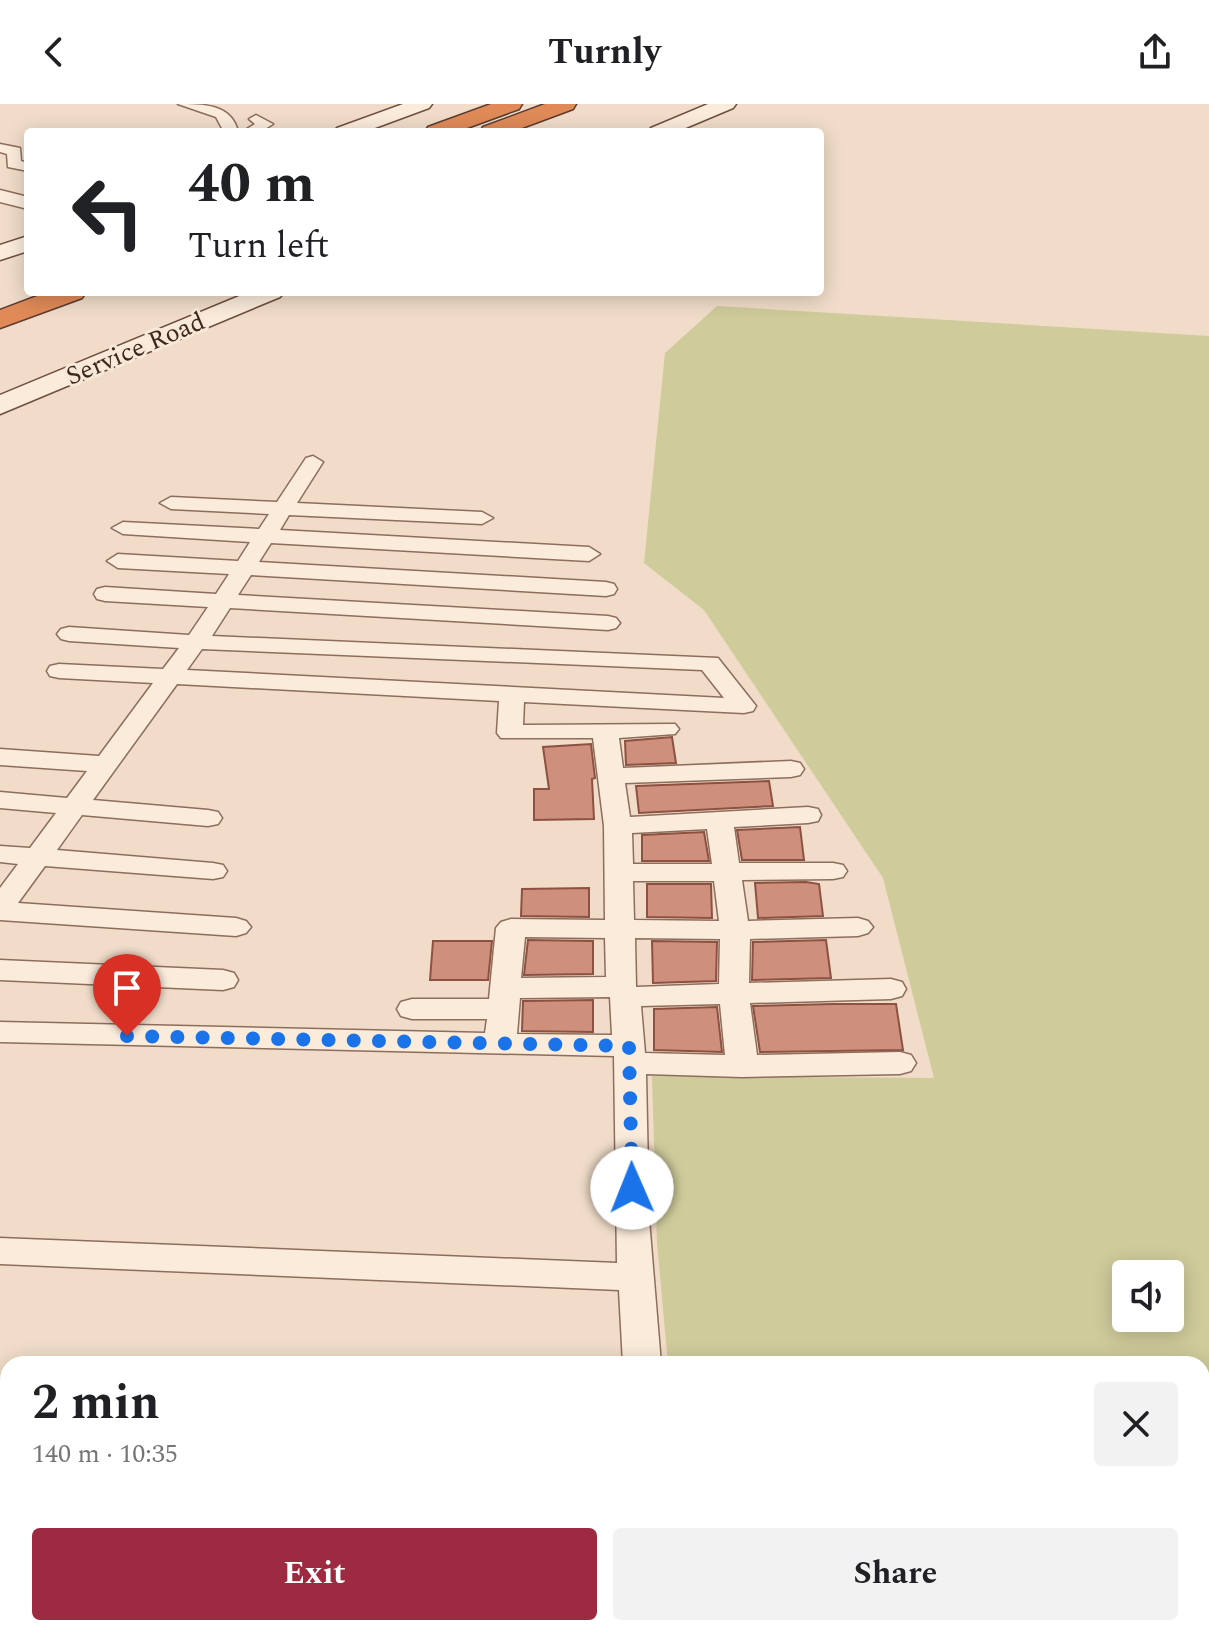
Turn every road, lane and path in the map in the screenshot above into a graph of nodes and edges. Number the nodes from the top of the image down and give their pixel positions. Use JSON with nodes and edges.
{"nodes":[{"id":1,"x":185,"y":104,"type":"edge"},
{"id":2,"x":422,"y":104,"type":"edge"},
{"id":3,"x":511,"y":104,"type":"edge"},
{"id":4,"x":565,"y":104,"type":"edge"},
{"id":5,"x":726,"y":104,"type":"edge"},
{"id":6,"x":230,"y":128,"type":"edge"},
{"id":7,"x":355,"y":128,"type":"edge"},
{"id":8,"x":447,"y":128,"type":"edge"},
{"id":9,"x":502,"y":128,"type":"edge"},
{"id":10,"x":668,"y":128,"type":"edge"},
{"id":11,"x":0,"y":148,"type":"edge"},
{"id":12,"x":24,"y":166,"type":"edge"},
{"id":13,"x":0,"y":184,"type":"edge"},
{"id":14,"x":24,"y":188,"type":"edge"},
{"id":15,"x":0,"y":196,"type":"edge"},
{"id":16,"x":24,"y":202,"type":"edge"},
{"id":17,"x":24,"y":244,"type":"edge"},
{"id":18,"x":0,"y":253,"type":"edge"},
{"id":19,"x":24,"y":285,"type":"edge"},
{"id":20,"x":0,"y":294,"type":"edge"},
{"id":21,"x":63,"y":296,"type":"edge"},
{"id":22,"x":261,"y":296,"type":"edge"},
{"id":23,"x":0,"y":320,"type":"edge"},
{"id":24,"x":0,"y":405,"type":"edge"},
{"id":25,"x":313,"y":462,"type":"dead end"},
{"id":26,"x":171,"y":503,"type":"dead end"},
{"id":27,"x":282,"y":510,"type":"junction"},
{"id":28,"x":482,"y":518,"type":"dead end"},
{"id":29,"x":123,"y":528,"type":"dead end"},
{"id":30,"x":266,"y":535,"type":"junction"},
{"id":31,"x":589,"y":554,"type":"dead end"},
{"id":32,"x":118,"y":561,"type":"dead end"},
{"id":33,"x":243,"y":570,"type":"junction"},
{"id":34,"x":606,"y":589,"type":"dead end"},
{"id":35,"x":105,"y":594,"type":"dead end"},
{"id":36,"x":221,"y":603,"type":"junction"},
{"id":37,"x":608,"y":623,"type":"dead end"},
{"id":38,"x":69,"y":634,"type":"dead end"},
{"id":39,"x":195,"y":642,"type":"junction"},
{"id":40,"x":59,"y":671,"type":"dead end"},
{"id":41,"x":169,"y":677,"type":"junction"},
{"id":42,"x":512,"y":695,"type":"junction"},
{"id":43,"x":666,"y":729,"type":"dead end"},
{"id":44,"x":605,"y":731,"type":"junction"},
{"id":45,"x":0,"y":757,"type":"edge"},
{"id":46,"x":105,"y":764,"type":"junction"},
{"id":47,"x":791,"y":769,"type":"dead end"},
{"id":48,"x":611,"y":776,"type":"junction"},
{"id":49,"x":0,"y":800,"type":"edge"},
{"id":50,"x":74,"y":807,"type":"junction"},
{"id":51,"x":808,"y":815,"type":"dead end"},
{"id":52,"x":208,"y":818,"type":"dead end"},
{"id":53,"x":719,"y":819,"type":"junction"},
{"id":54,"x":618,"y":826,"type":"junction"},
{"id":55,"x":0,"y":854,"type":"edge"},
{"id":56,"x":38,"y":857,"type":"junction"},
{"id":57,"x":213,"y":871,"type":"dead end"},
{"id":58,"x":833,"y":871,"type":"dead end"},
{"id":59,"x":727,"y":872,"type":"junction"},
{"id":60,"x":620,"y":873,"type":"junction"},
{"id":61,"x":0,"y":909,"type":"edge"},
{"id":62,"x":236,"y":927,"type":"dead end"},
{"id":63,"x":858,"y":927,"type":"dead end"},
{"id":64,"x":621,"y":929,"type":"junction"},
{"id":65,"x":735,"y":930,"type":"junction"},
{"id":66,"x":0,"y":970,"type":"edge"},
{"id":67,"x":223,"y":980,"type":"dead end"},
{"id":68,"x":891,"y":989,"type":"dead end"},
{"id":69,"x":623,"y":992,"type":"junction"},
{"id":70,"x":734,"y":993,"type":"junction"},
{"id":71,"x":504,"y":999,"type":"junction"},
{"id":72,"x":412,"y":1009,"type":"dead end"},
{"id":73,"x":0,"y":1032,"type":"edge"},
{"id":74,"x":500,"y":1044,"type":"junction"},
{"id":75,"x":630,"y":1054,"type":"junction"},
{"id":76,"x":900,"y":1063,"type":"dead end"},
{"id":77,"x":742,"y":1066,"type":"junction"},
{"id":78,"x":0,"y":1251,"type":"edge"},
{"id":79,"x":636,"y":1277,"type":"junction"},
{"id":80,"x":641,"y":1356,"type":"edge"}],
"edges":[{"from":1,"to":6,"type":"street"},
{"from":2,"to":7,"type":"main road"},
{"from":3,"to":8,"type":"highway"},
{"from":4,"to":9,"type":"highway"},
{"from":5,"to":10,"type":"main road"},
{"from":11,"to":12,"type":"street"},
{"from":13,"to":14,"type":"street"},
{"from":15,"to":16,"type":"street"},
{"from":17,"to":18,"type":"main road"},
{"from":19,"to":20,"type":"highway"},
{"from":21,"to":23,"type":"highway"},
{"from":22,"to":24,"type":"main road","name":"Service Road"},
{"from":25,"to":27,"type":"street"},
{"from":26,"to":27,"type":"street"},
{"from":27,"to":28,"type":"street"},
{"from":27,"to":30,"type":"street"},
{"from":29,"to":30,"type":"street"},
{"from":30,"to":31,"type":"street"},
{"from":30,"to":33,"type":"street"},
{"from":32,"to":33,"type":"street"},
{"from":33,"to":34,"type":"street"},
{"from":33,"to":36,"type":"street"},
{"from":35,"to":36,"type":"street"},
{"from":36,"to":37,"type":"street"},
{"from":36,"to":39,"type":"street"},
{"from":38,"to":39,"type":"street"},
{"from":39,"to":41,"type":"street"},
{"from":39,"to":42,"type":"street"},
{"from":40,"to":41,"type":"street"},
{"from":41,"to":42,"type":"street"},
{"from":41,"to":46,"type":"street"},
{"from":42,"to":44,"type":"street"},
{"from":43,"to":44,"type":"street"},
{"from":44,"to":48,"type":"street"},
{"from":45,"to":46,"type":"street"},
{"from":46,"to":50,"type":"street"},
{"from":47,"to":48,"type":"street"},
{"from":48,"to":54,"type":"street"},
{"from":49,"to":50,"type":"street"},
{"from":50,"to":52,"type":"street"},
{"from":50,"to":56,"type":"street"},
{"from":51,"to":53,"type":"street"},
{"from":53,"to":54,"type":"street"},
{"from":53,"to":59,"type":"street"},
{"from":54,"to":60,"type":"street"},
{"from":55,"to":56,"type":"street"},
{"from":56,"to":57,"type":"street"},
{"from":56,"to":61,"type":"street"},
{"from":58,"to":59,"type":"street"},
{"from":59,"to":60,"type":"street"},
{"from":59,"to":65,"type":"street"},
{"from":60,"to":64,"type":"street"},
{"from":61,"to":62,"type":"street"},
{"from":63,"to":65,"type":"street"},
{"from":64,"to":65,"type":"street"},
{"from":64,"to":69,"type":"street"},
{"from":64,"to":71,"type":"street"},
{"from":65,"to":70,"type":"street"},
{"from":66,"to":67,"type":"street"},
{"from":68,"to":70,"type":"street"},
{"from":69,"to":70,"type":"street"},
{"from":69,"to":71,"type":"street"},
{"from":69,"to":75,"type":"street"},
{"from":70,"to":77,"type":"street"},
{"from":71,"to":72,"type":"street"},
{"from":71,"to":74,"type":"street"},
{"from":73,"to":74,"type":"street"},
{"from":74,"to":75,"type":"street"},
{"from":75,"to":77,"type":"street"},
{"from":75,"to":79,"type":"street"},
{"from":76,"to":77,"type":"street"},
{"from":78,"to":79,"type":"street"},
{"from":79,"to":80,"type":"street"}]}
